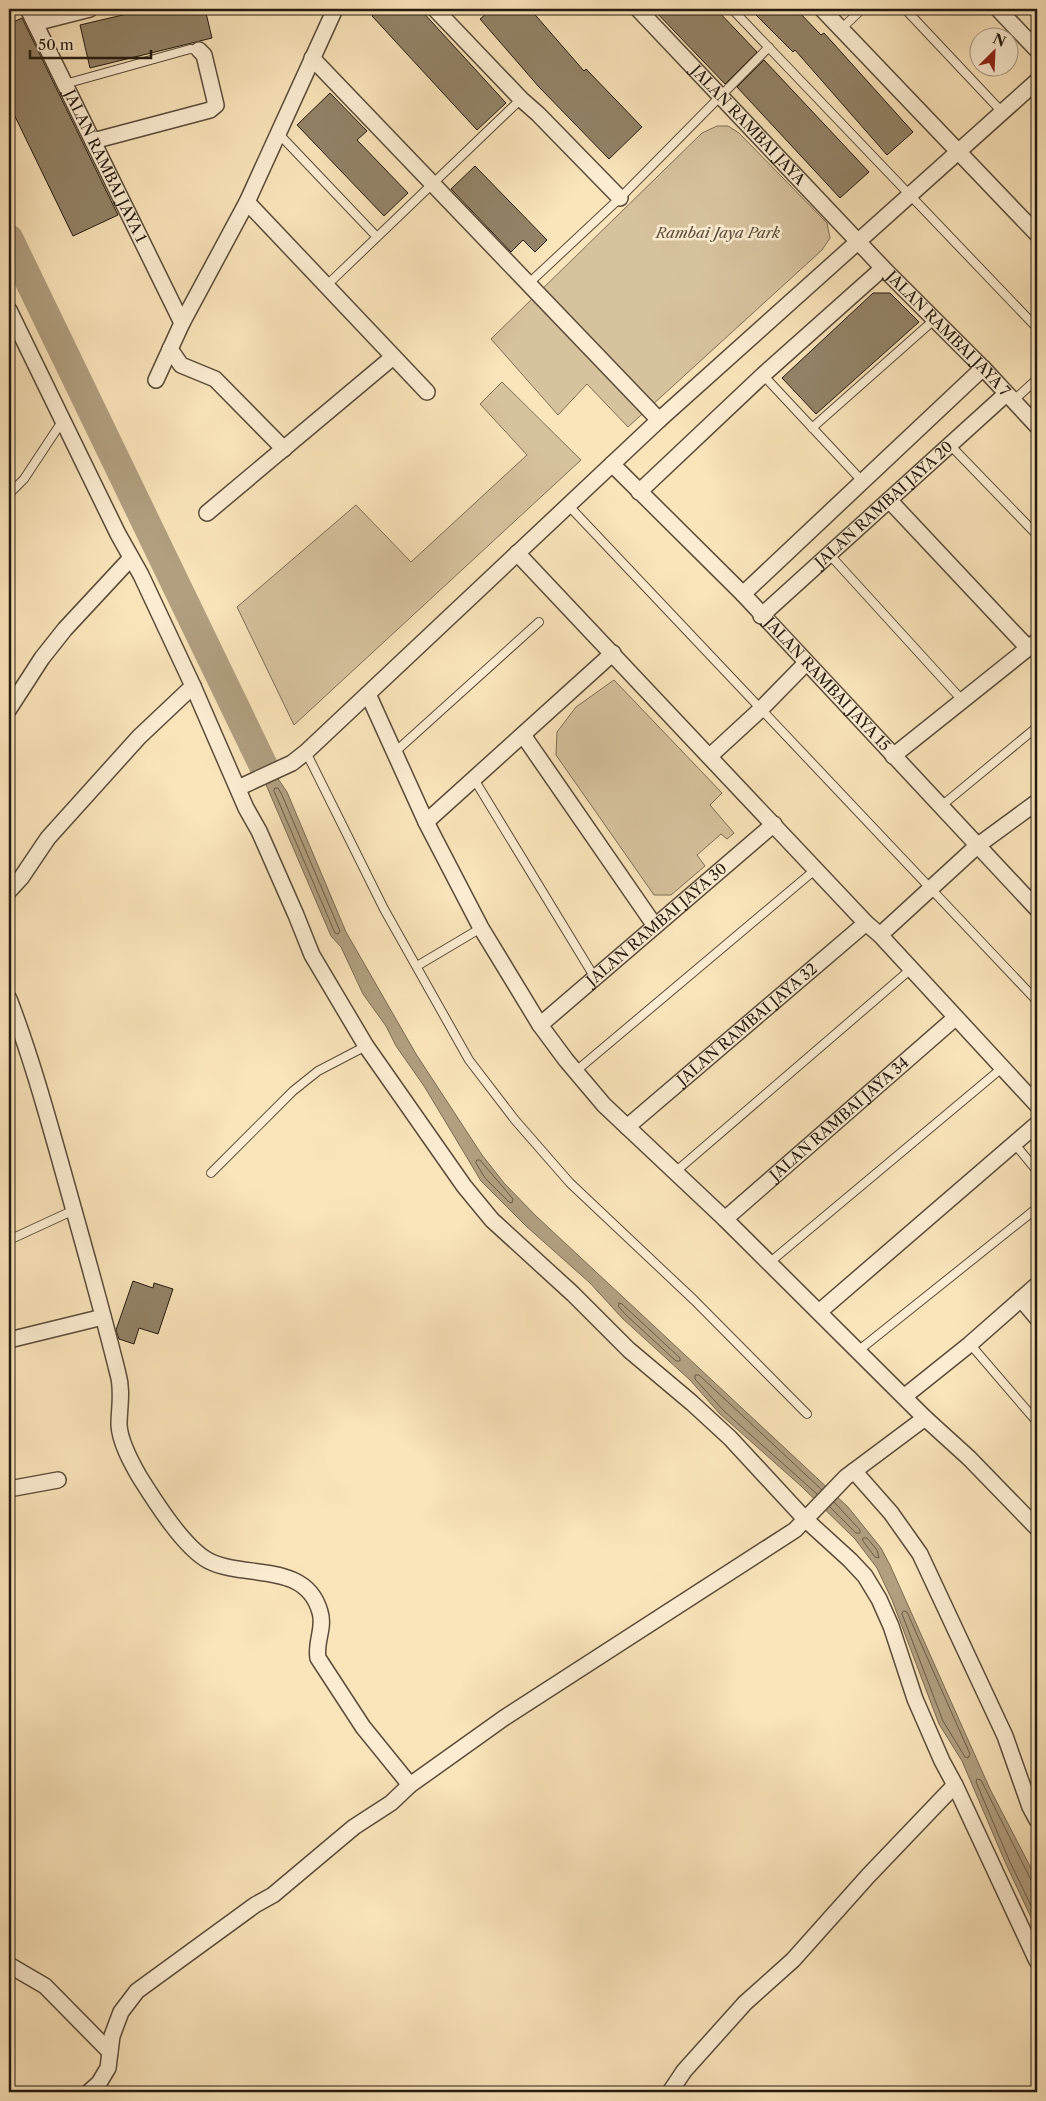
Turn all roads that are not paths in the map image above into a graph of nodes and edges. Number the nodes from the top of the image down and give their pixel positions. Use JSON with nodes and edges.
{"nodes":[{"id":1,"x":28,"y":9,"type":"edge"},
{"id":2,"x":90,"y":9,"type":"edge"},
{"id":3,"x":335,"y":9,"type":"edge"},
{"id":4,"x":638,"y":9,"type":"edge"},
{"id":5,"x":732,"y":9,"type":"edge"},
{"id":6,"x":822,"y":9,"type":"edge"},
{"id":7,"x":862,"y":9,"type":"edge"},
{"id":8,"x":905,"y":9,"type":"edge"},
{"id":9,"x":998,"y":9,"type":"edge"},
{"id":10,"x":445,"y":12,"type":"edge"},
{"id":11,"x":35,"y":23,"type":"junction"},
{"id":12,"x":841,"y":29,"type":"junction"},
{"id":13,"x":769,"y":48,"type":"junction"},
{"id":14,"x":199,"y":50,"type":"joint"},
{"id":15,"x":1037,"y":50,"type":"edge"},
{"id":16,"x":312,"y":58,"type":"junction"},
{"id":17,"x":1037,"y":81,"type":"edge"},
{"id":18,"x":65,"y":84,"type":"junction"},
{"id":19,"x":721,"y":98,"type":"junction"},
{"id":20,"x":521,"y":99,"type":"junction"},
{"id":21,"x":1003,"y":113,"type":"junction"},
{"id":22,"x":278,"y":133,"type":"junction"},
{"id":23,"x":93,"y":141,"type":"junction"},
{"id":24,"x":958,"y":153,"type":"junction"},
{"id":25,"x":432,"y":184,"type":"junction"},
{"id":26,"x":909,"y":195,"type":"junction"},
{"id":27,"x":620,"y":198,"type":"junction"},
{"id":28,"x":247,"y":202,"type":"junction"},
{"id":29,"x":1037,"y":234,"type":"edge"},
{"id":30,"x":377,"y":237,"type":"junction"},
{"id":31,"x":858,"y":242,"type":"junction"},
{"id":32,"x":882,"y":268,"type":"junction"},
{"id":33,"x":527,"y":285,"type":"junction"},
{"id":34,"x":326,"y":286,"type":"junction"},
{"id":35,"x":9,"y":310,"type":"edge"},
{"id":36,"x":934,"y":320,"type":"junction"},
{"id":37,"x":182,"y":323,"type":"junction"},
{"id":38,"x":1037,"y":328,"type":"edge"},
{"id":39,"x":170,"y":349,"type":"junction"},
{"id":40,"x":393,"y":357,"type":"junction"},
{"id":41,"x":983,"y":368,"type":"junction"},
{"id":42,"x":763,"y":375,"type":"junction"},
{"id":43,"x":1037,"y":379,"type":"edge"},
{"id":44,"x":156,"y":380,"type":"dead end"},
{"id":45,"x":427,"y":392,"type":"dead end"},
{"id":46,"x":1010,"y":397,"type":"junction"},
{"id":47,"x":62,"y":420,"type":"junction"},
{"id":48,"x":659,"y":420,"type":"junction"},
{"id":49,"x":1037,"y":426,"type":"edge"},
{"id":50,"x":812,"y":428,"type":"junction"},
{"id":51,"x":950,"y":445,"type":"junction"},
{"id":52,"x":284,"y":449,"type":"junction"},
{"id":53,"x":612,"y":464,"type":"junction"},
{"id":54,"x":863,"y":482,"type":"junction"},
{"id":55,"x":639,"y":492,"type":"junction"},
{"id":56,"x":9,"y":494,"type":"edge"},
{"id":57,"x":889,"y":500,"type":"junction"},
{"id":58,"x":568,"y":505,"type":"junction"},
{"id":59,"x":208,"y":513,"type":"dead end"},
{"id":60,"x":1037,"y":535,"type":"edge"},
{"id":61,"x":518,"y":553,"type":"junction"},
{"id":62,"x":829,"y":554,"type":"junction"},
{"id":63,"x":131,"y":558,"type":"junction"},
{"id":64,"x":743,"y":594,"type":"junction"},
{"id":65,"x":761,"y":616,"type":"junction"},
{"id":66,"x":539,"y":622,"type":"dead end"},
{"id":67,"x":1033,"y":644,"type":"edge"},
{"id":68,"x":613,"y":653,"type":"junction"},
{"id":69,"x":806,"y":663,"type":"junction"},
{"id":70,"x":193,"y":686,"type":"junction"},
{"id":71,"x":368,"y":694,"type":"junction"},
{"id":72,"x":962,"y":700,"type":"junction"},
{"id":73,"x":9,"y":709,"type":"edge"},
{"id":74,"x":761,"y":710,"type":"junction"},
{"id":75,"x":1037,"y":727,"type":"edge"},
{"id":76,"x":523,"y":735,"type":"junction"},
{"id":77,"x":306,"y":752,"type":"junction"},
{"id":78,"x":395,"y":752,"type":"junction"},
{"id":79,"x":710,"y":756,"type":"junction"},
{"id":80,"x":892,"y":756,"type":"junction"},
{"id":81,"x":474,"y":779,"type":"junction"},
{"id":82,"x":244,"y":785,"type":"junction"},
{"id":83,"x":1037,"y":802,"type":"edge"},
{"id":84,"x":940,"y":807,"type":"junction"},
{"id":85,"x":426,"y":822,"type":"junction"},
{"id":86,"x":774,"y":824,"type":"junction"},
{"id":87,"x":977,"y":846,"type":"junction"},
{"id":88,"x":816,"y":870,"type":"junction"},
{"id":89,"x":930,"y":888,"type":"junction"},
{"id":90,"x":9,"y":891,"type":"edge"},
{"id":91,"x":1034,"y":900,"type":"edge"},
{"id":92,"x":866,"y":923,"type":"junction"},
{"id":93,"x":655,"y":926,"type":"junction"},
{"id":94,"x":481,"y":928,"type":"junction"},
{"id":95,"x":880,"y":934,"type":"junction"},
{"id":96,"x":417,"y":966,"type":"junction"},
{"id":97,"x":911,"y":968,"type":"junction"},
{"id":98,"x":595,"y":978,"type":"junction"},
{"id":99,"x":9,"y":999,"type":"edge"},
{"id":100,"x":1037,"y":1001,"type":"edge"},
{"id":101,"x":956,"y":1018,"type":"junction"},
{"id":102,"x":540,"y":1025,"type":"junction"},
{"id":103,"x":366,"y":1046,"type":"junction"},
{"id":104,"x":1002,"y":1068,"type":"junction"},
{"id":105,"x":576,"y":1071,"type":"junction"},
{"id":106,"x":1037,"y":1105,"type":"edge"},
{"id":107,"x":1037,"y":1124,"type":"edge"},
{"id":108,"x":627,"y":1127,"type":"junction"},
{"id":109,"x":1014,"y":1143,"type":"junction"},
{"id":110,"x":1037,"y":1171,"type":"edge"},
{"id":111,"x":211,"y":1173,"type":"dead end"},
{"id":112,"x":674,"y":1173,"type":"junction"},
{"id":113,"x":1037,"y":1208,"type":"edge"},
{"id":114,"x":74,"y":1210,"type":"junction"},
{"id":115,"x":725,"y":1219,"type":"junction"},
{"id":116,"x":9,"y":1240,"type":"edge"},
{"id":117,"x":769,"y":1263,"type":"junction"},
{"id":118,"x":1037,"y":1285,"type":"edge"},
{"id":119,"x":1021,"y":1299,"type":"junction"},
{"id":120,"x":819,"y":1312,"type":"junction"},
{"id":121,"x":103,"y":1317,"type":"junction"},
{"id":122,"x":1037,"y":1318,"type":"edge"},
{"id":123,"x":9,"y":1340,"type":"edge"},
{"id":124,"x":970,"y":1344,"type":"junction"},
{"id":125,"x":858,"y":1351,"type":"junction"},
{"id":126,"x":905,"y":1396,"type":"junction"},
{"id":127,"x":807,"y":1414,"type":"dead end"},
{"id":128,"x":925,"y":1418,"type":"junction"},
{"id":129,"x":1037,"y":1422,"type":"edge"},
{"id":130,"x":850,"y":1474,"type":"junction"},
{"id":131,"x":58,"y":1480,"type":"dead end"},
{"id":132,"x":9,"y":1489,"type":"edge"},
{"id":133,"x":810,"y":1513,"type":"junction"},
{"id":134,"x":1037,"y":1528,"type":"edge"},
{"id":135,"x":955,"y":1785,"type":"junction"},
{"id":136,"x":410,"y":1786,"type":"junction"},
{"id":137,"x":1037,"y":1820,"type":"edge"},
{"id":138,"x":1037,"y":1961,"type":"edge"},
{"id":139,"x":9,"y":1965,"type":"edge"},
{"id":140,"x":110,"y":2052,"type":"junction"},
{"id":141,"x":89,"y":2092,"type":"edge"},
{"id":142,"x":670,"y":2092,"type":"edge"}],
"edges":[{"from":1,"to":11,"type":"street","name":"JALAN RAMBAI JAYA 1"},
{"from":2,"to":11,"type":"street"},
{"from":3,"to":16,"type":"street"},
{"from":4,"to":19,"type":"street","name":"JALAN RAMBAI JAYA"},
{"from":5,"to":13,"type":"lane"},
{"from":6,"to":12,"type":"street"},
{"from":7,"to":12,"type":"lane"},
{"from":8,"to":21,"type":"lane"},
{"from":9,"to":15,"type":"street"},
{"from":10,"to":20,"type":"street"},
{"from":11,"to":18,"type":"street","name":"JALAN RAMBAI JAYA 1"},
{"from":12,"to":24,"type":"street"},
{"from":13,"to":19,"type":"lane"},
{"from":13,"to":26,"type":"lane"},
{"from":14,"to":18,"type":"lane"},
{"from":14,"to":23,"type":"street"},
{"from":16,"to":22,"type":"street"},
{"from":16,"to":25,"type":"street"},
{"from":17,"to":21,"type":"street"},
{"from":18,"to":23,"type":"street","name":"JALAN RAMBAI JAYA 1"},
{"from":19,"to":27,"type":"lane"},
{"from":19,"to":31,"type":"street","name":"JALAN RAMBAI JAYA"},
{"from":20,"to":25,"type":"lane"},
{"from":20,"to":27,"type":"street"},
{"from":21,"to":24,"type":"street"},
{"from":22,"to":28,"type":"street"},
{"from":22,"to":30,"type":"lane"},
{"from":23,"to":37,"type":"street","name":"JALAN RAMBAI JAYA 1"},
{"from":24,"to":26,"type":"street"},
{"from":24,"to":29,"type":"street"},
{"from":25,"to":30,"type":"lane"},
{"from":25,"to":33,"type":"street"},
{"from":26,"to":31,"type":"street"},
{"from":26,"to":38,"type":"lane"},
{"from":27,"to":33,"type":"lane"},
{"from":28,"to":34,"type":"street"},
{"from":28,"to":37,"type":"street"},
{"from":30,"to":34,"type":"lane"},
{"from":31,"to":32,"type":"street","name":"JALAN RAMBAI JAYA 7"},
{"from":31,"to":48,"type":"street"},
{"from":32,"to":36,"type":"street","name":"JALAN RAMBAI JAYA 7"},
{"from":32,"to":42,"type":"street"},
{"from":33,"to":48,"type":"street"},
{"from":34,"to":40,"type":"street"},
{"from":35,"to":47,"type":"street"},
{"from":36,"to":41,"type":"street","name":"JALAN RAMBAI JAYA 7"},
{"from":36,"to":50,"type":"lane"},
{"from":37,"to":39,"type":"street"},
{"from":39,"to":44,"type":"street"},
{"from":39,"to":52,"type":"street"},
{"from":40,"to":45,"type":"street"},
{"from":40,"to":52,"type":"street"},
{"from":41,"to":46,"type":"street","name":"JALAN RAMBAI JAYA 7"},
{"from":41,"to":54,"type":"street","name":"JALAN RAMBAI JAYA 20"},
{"from":42,"to":50,"type":"lane"},
{"from":42,"to":55,"type":"street"},
{"from":43,"to":46,"type":"lane"},
{"from":46,"to":49,"type":"street","name":"JALAN RAMBAI JAYA 7"},
{"from":46,"to":51,"type":"street","name":"JALAN RAMBAI JAYA 20"},
{"from":47,"to":56,"type":"lane"},
{"from":47,"to":63,"type":"street"},
{"from":48,"to":53,"type":"street"},
{"from":50,"to":54,"type":"lane"},
{"from":51,"to":57,"type":"street","name":"JALAN RAMBAI JAYA 20"},
{"from":51,"to":60,"type":"lane"},
{"from":52,"to":59,"type":"street"},
{"from":53,"to":55,"type":"street","name":"JALAN RAMBAI JAYA 15"},
{"from":53,"to":58,"type":"street"},
{"from":54,"to":64,"type":"street","name":"JALAN RAMBAI JAYA 20"},
{"from":55,"to":64,"type":"street","name":"JALAN RAMBAI JAYA 15"},
{"from":57,"to":62,"type":"street","name":"JALAN RAMBAI JAYA 20"},
{"from":57,"to":67,"type":"street"},
{"from":58,"to":61,"type":"street"},
{"from":58,"to":74,"type":"lane"},
{"from":61,"to":68,"type":"street"},
{"from":61,"to":71,"type":"street"},
{"from":62,"to":65,"type":"street","name":"JALAN RAMBAI JAYA 20"},
{"from":62,"to":72,"type":"lane"},
{"from":63,"to":70,"type":"street"},
{"from":63,"to":73,"type":"street"},
{"from":64,"to":65,"type":"street","name":"JALAN RAMBAI JAYA 15"},
{"from":65,"to":69,"type":"street","name":"JALAN RAMBAI JAYA 15"},
{"from":66,"to":78,"type":"lane"},
{"from":67,"to":72,"type":"street"},
{"from":68,"to":76,"type":"street"},
{"from":68,"to":79,"type":"street"},
{"from":69,"to":74,"type":"street"},
{"from":69,"to":80,"type":"street","name":"JALAN RAMBAI JAYA 15"},
{"from":70,"to":82,"type":"street"},
{"from":70,"to":90,"type":"street"},
{"from":71,"to":77,"type":"street"},
{"from":71,"to":78,"type":"street"},
{"from":72,"to":80,"type":"street"},
{"from":74,"to":79,"type":"street"},
{"from":74,"to":89,"type":"lane"},
{"from":75,"to":84,"type":"lane"},
{"from":76,"to":81,"type":"street"},
{"from":76,"to":93,"type":"street"},
{"from":77,"to":82,"type":"street"},
{"from":77,"to":96,"type":"lane"},
{"from":78,"to":85,"type":"street"},
{"from":79,"to":86,"type":"street"},
{"from":80,"to":84,"type":"street","name":"JALAN RAMBAI JAYA 15"},
{"from":81,"to":85,"type":"street"},
{"from":81,"to":98,"type":"lane"},
{"from":82,"to":103,"type":"street"},
{"from":83,"to":87,"type":"street"},
{"from":84,"to":87,"type":"street","name":"JALAN RAMBAI JAYA 15"},
{"from":85,"to":94,"type":"street"},
{"from":86,"to":88,"type":"street"},
{"from":86,"to":93,"type":"street","name":"JALAN RAMBAI JAYA 30"},
{"from":87,"to":89,"type":"street"},
{"from":87,"to":91,"type":"street","name":"JALAN RAMBAI JAYA 15"},
{"from":88,"to":92,"type":"street"},
{"from":88,"to":105,"type":"lane"},
{"from":89,"to":95,"type":"street"},
{"from":89,"to":100,"type":"lane"},
{"from":92,"to":95,"type":"street"},
{"from":92,"to":108,"type":"street","name":"JALAN RAMBAI JAYA 32"},
{"from":93,"to":98,"type":"street","name":"JALAN RAMBAI JAYA 30"},
{"from":94,"to":96,"type":"lane"},
{"from":94,"to":102,"type":"street"},
{"from":95,"to":97,"type":"street"},
{"from":96,"to":127,"type":"lane"},
{"from":97,"to":101,"type":"street"},
{"from":97,"to":112,"type":"lane"},
{"from":98,"to":102,"type":"street","name":"JALAN RAMBAI JAYA 30"},
{"from":99,"to":114,"type":"street"},
{"from":101,"to":104,"type":"street"},
{"from":101,"to":115,"type":"street","name":"JALAN RAMBAI JAYA 34"},
{"from":102,"to":105,"type":"street"},
{"from":103,"to":111,"type":"lane"},
{"from":103,"to":133,"type":"street"},
{"from":104,"to":106,"type":"street"},
{"from":104,"to":117,"type":"lane"},
{"from":105,"to":108,"type":"street"},
{"from":107,"to":109,"type":"street"},
{"from":108,"to":112,"type":"street"},
{"from":109,"to":110,"type":"lane"},
{"from":109,"to":120,"type":"street"},
{"from":112,"to":115,"type":"street"},
{"from":113,"to":125,"type":"lane"},
{"from":114,"to":116,"type":"lane"},
{"from":114,"to":121,"type":"street"},
{"from":115,"to":117,"type":"street"},
{"from":117,"to":120,"type":"street"},
{"from":118,"to":119,"type":"street"},
{"from":119,"to":122,"type":"street"},
{"from":119,"to":124,"type":"street"},
{"from":120,"to":125,"type":"street"},
{"from":121,"to":123,"type":"street"},
{"from":121,"to":136,"type":"street"},
{"from":124,"to":126,"type":"street"},
{"from":124,"to":129,"type":"lane"},
{"from":125,"to":126,"type":"street"},
{"from":126,"to":128,"type":"street"},
{"from":128,"to":130,"type":"street"},
{"from":128,"to":134,"type":"street"},
{"from":130,"to":133,"type":"street"},
{"from":130,"to":137,"type":"street"},
{"from":131,"to":132,"type":"street"},
{"from":133,"to":135,"type":"street"},
{"from":133,"to":136,"type":"street"},
{"from":135,"to":138,"type":"street"},
{"from":135,"to":142,"type":"street"},
{"from":136,"to":140,"type":"street"},
{"from":139,"to":140,"type":"street"},
{"from":140,"to":141,"type":"street"}]}
